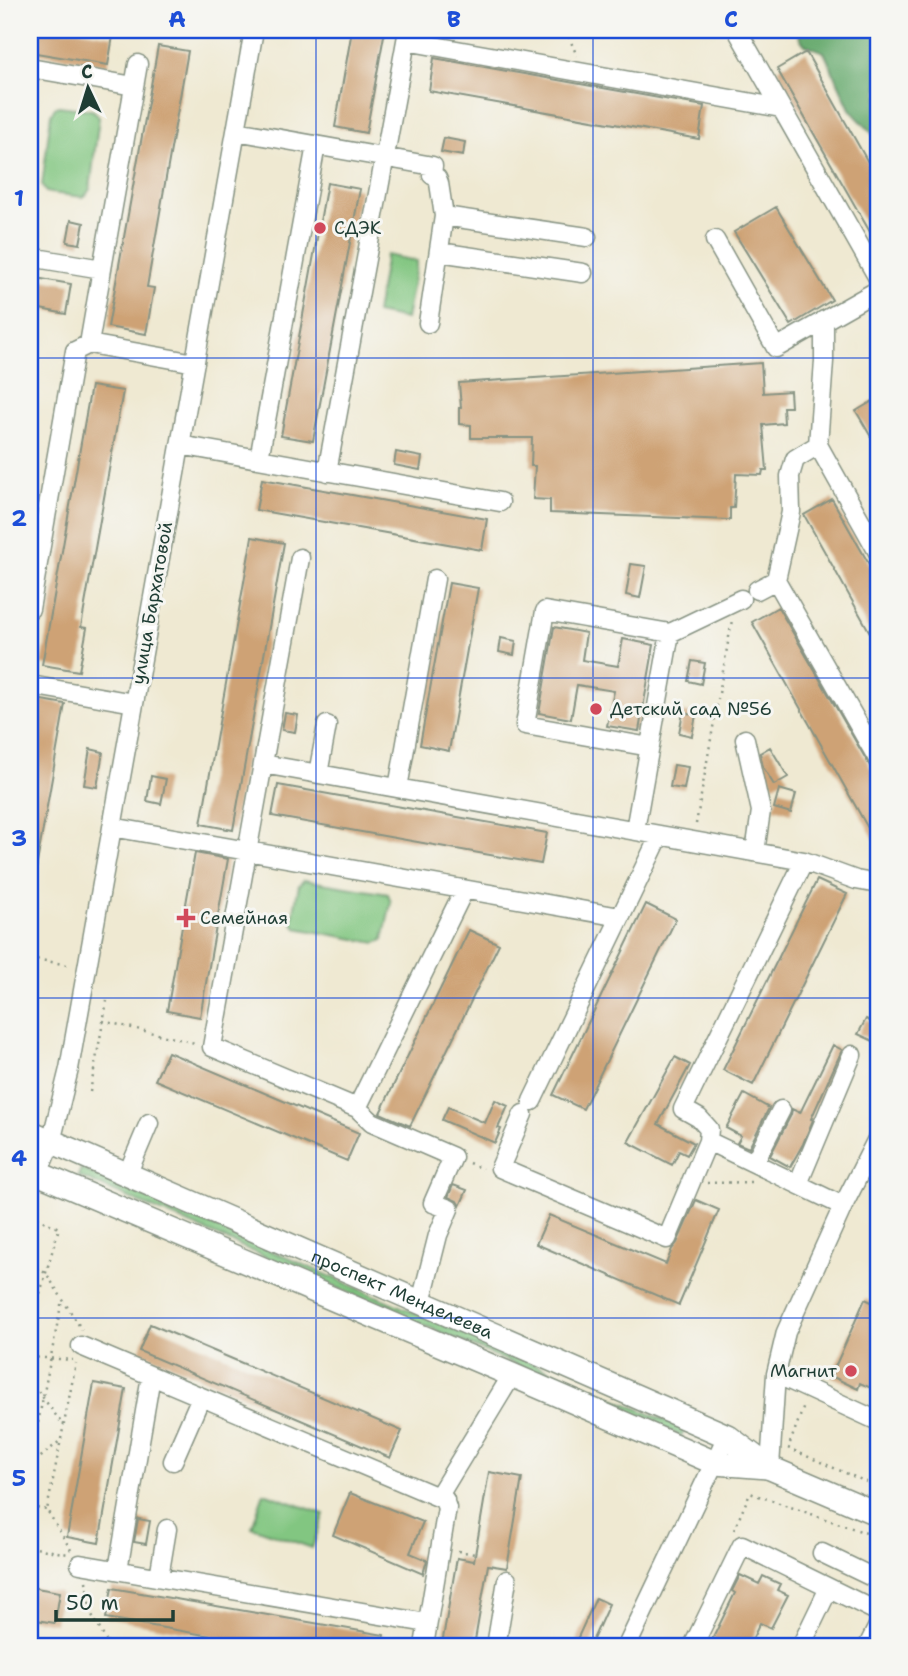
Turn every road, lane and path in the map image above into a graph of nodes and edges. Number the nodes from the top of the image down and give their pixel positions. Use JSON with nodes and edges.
{"nodes":[{"id":1,"x":254,"y":30,"type":"edge"},
{"id":2,"x":566,"y":30,"type":"edge"},
{"id":3,"x":737,"y":30,"type":"edge"},
{"id":4,"x":407,"y":36,"type":"edge"},
{"id":5,"x":138,"y":64,"type":"dead end"},
{"id":6,"x":30,"y":68,"type":"edge"},
{"id":7,"x":584,"y":73,"type":"junction"},
{"id":8,"x":134,"y":86,"type":"junction"},
{"id":9,"x":781,"y":108,"type":"junction"},
{"id":10,"x":236,"y":131,"type":"junction"},
{"id":11,"x":316,"y":145,"type":"junction"},
{"id":12,"x":385,"y":158,"type":"junction"},
{"id":13,"x":444,"y":216,"type":"junction"},
{"id":14,"x":587,"y":237,"type":"dead end"},
{"id":15,"x":715,"y":240,"type":"dead end"},
{"id":16,"x":439,"y":252,"type":"junction"},
{"id":17,"x":30,"y":257,"type":"edge"},
{"id":18,"x":102,"y":269,"type":"junction"},
{"id":19,"x":583,"y":273,"type":"dead end"},
{"id":20,"x":878,"y":278,"type":"edge"},
{"id":21,"x":878,"y":290,"type":"edge"},
{"id":22,"x":824,"y":320,"type":"junction"},
{"id":23,"x":428,"y":323,"type":"dead end"},
{"id":24,"x":89,"y":344,"type":"junction"},
{"id":25,"x":195,"y":363,"type":"junction"},
{"id":26,"x":818,"y":445,"type":"junction"},
{"id":27,"x":180,"y":446,"type":"junction"},
{"id":28,"x":258,"y":459,"type":"junction"},
{"id":29,"x":327,"y":472,"type":"junction"},
{"id":30,"x":500,"y":502,"type":"dead end"},
{"id":31,"x":878,"y":552,"type":"edge"},
{"id":32,"x":300,"y":558,"type":"dead end"},
{"id":33,"x":435,"y":579,"type":"dead end"},
{"id":34,"x":776,"y":580,"type":"junction"},
{"id":35,"x":757,"y":590,"type":"dead end"},
{"id":36,"x":738,"y":601,"type":"joint"},
{"id":37,"x":30,"y":609,"type":"edge"},
{"id":38,"x":670,"y":633,"type":"junction"},
{"id":39,"x":30,"y":685,"type":"edge"},
{"id":40,"x":134,"y":703,"type":"junction"},
{"id":41,"x":327,"y":725,"type":"dead end"},
{"id":42,"x":744,"y":739,"type":"dead end"},
{"id":43,"x":650,"y":747,"type":"junction"},
{"id":44,"x":878,"y":760,"type":"edge"},
{"id":45,"x":263,"y":764,"type":"junction"},
{"id":46,"x":318,"y":774,"type":"junction"},
{"id":47,"x":398,"y":789,"type":"junction"},
{"id":48,"x":112,"y":827,"type":"junction"},
{"id":49,"x":635,"y":831,"type":"junction"},
{"id":50,"x":660,"y":835,"type":"junction"},
{"id":51,"x":693,"y":841,"type":"junction"},
{"id":52,"x":247,"y":851,"type":"junction"},
{"id":53,"x":755,"y":852,"type":"junction"},
{"id":54,"x":804,"y":861,"type":"junction"},
{"id":55,"x":878,"y":884,"type":"edge"},
{"id":56,"x":464,"y":890,"type":"junction"},
{"id":57,"x":620,"y":917,"type":"junction"},
{"id":58,"x":30,"y":958,"type":"edge"},
{"id":59,"x":68,"y":965,"type":"dead end"},
{"id":60,"x":107,"y":1001,"type":"dead end"},
{"id":61,"x":103,"y":1021,"type":"junction"},
{"id":62,"x":212,"y":1047,"type":"junction"},
{"id":63,"x":852,"y":1055,"type":"dead end"},
{"id":64,"x":90,"y":1092,"type":"dead end"},
{"id":65,"x":357,"y":1108,"type":"junction"},
{"id":66,"x":781,"y":1110,"type":"dead end"},
{"id":67,"x":149,"y":1123,"type":"dead end"},
{"id":68,"x":30,"y":1132,"type":"edge"},
{"id":69,"x":878,"y":1137,"type":"edge"},
{"id":70,"x":708,"y":1141,"type":"junction"},
{"id":71,"x":51,"y":1142,"type":"junction"},
{"id":72,"x":453,"y":1157,"type":"junction"},
{"id":73,"x":754,"y":1163,"type":"junction"},
{"id":74,"x":486,"y":1170,"type":"dead end"},
{"id":75,"x":34,"y":1171,"type":"edge"},
{"id":76,"x":127,"y":1175,"type":"junction"},
{"id":77,"x":798,"y":1184,"type":"junction"},
{"id":78,"x":843,"y":1206,"type":"junction"},
{"id":79,"x":30,"y":1215,"type":"edge"},
{"id":80,"x":30,"y":1266,"type":"edge"},
{"id":81,"x":46,"y":1273,"type":"junction"},
{"id":82,"x":62,"y":1300,"type":"junction"},
{"id":83,"x":421,"y":1302,"type":"junction"},
{"id":84,"x":30,"y":1328,"type":"edge"},
{"id":85,"x":83,"y":1341,"type":"joint"},
{"id":86,"x":30,"y":1357,"type":"edge"},
{"id":87,"x":50,"y":1359,"type":"junction"},
{"id":88,"x":512,"y":1374,"type":"junction"},
{"id":89,"x":776,"y":1374,"type":"junction"},
{"id":90,"x":151,"y":1376,"type":"junction"},
{"id":91,"x":30,"y":1380,"type":"edge"},
{"id":92,"x":810,"y":1390,"type":"junction"},
{"id":93,"x":201,"y":1396,"type":"junction"},
{"id":94,"x":43,"y":1398,"type":"junction"},
{"id":95,"x":878,"y":1421,"type":"edge"},
{"id":96,"x":64,"y":1426,"type":"junction"},
{"id":97,"x":727,"y":1436,"type":"junction"},
{"id":98,"x":61,"y":1440,"type":"junction"},
{"id":99,"x":173,"y":1461,"type":"dead end"},
{"id":100,"x":715,"y":1464,"type":"junction"},
{"id":101,"x":30,"y":1465,"type":"edge"},
{"id":102,"x":769,"y":1467,"type":"junction"},
{"id":103,"x":878,"y":1487,"type":"edge"},
{"id":104,"x":445,"y":1500,"type":"junction"},
{"id":105,"x":30,"y":1507,"type":"edge"},
{"id":106,"x":47,"y":1510,"type":"junction"},
{"id":107,"x":878,"y":1514,"type":"edge"},
{"id":108,"x":167,"y":1529,"type":"dead end"},
{"id":109,"x":878,"y":1537,"type":"edge"},
{"id":110,"x":742,"y":1545,"type":"junction"},
{"id":111,"x":30,"y":1547,"type":"edge"},
{"id":112,"x":822,"y":1553,"type":"dead end"},
{"id":113,"x":80,"y":1564,"type":"joint"},
{"id":114,"x":118,"y":1570,"type":"junction"},
{"id":115,"x":159,"y":1577,"type":"junction"},
{"id":116,"x":507,"y":1580,"type":"dead end"},
{"id":117,"x":878,"y":1580,"type":"edge"},
{"id":118,"x":829,"y":1588,"type":"junction"},
{"id":119,"x":878,"y":1612,"type":"edge"},
{"id":120,"x":427,"y":1623,"type":"junction"},
{"id":121,"x":878,"y":1626,"type":"edge"},
{"id":122,"x":109,"y":1646,"type":"edge"},
{"id":123,"x":424,"y":1646,"type":"edge"},
{"id":124,"x":496,"y":1646,"type":"edge"},
{"id":125,"x":627,"y":1646,"type":"edge"},
{"id":126,"x":693,"y":1646,"type":"edge"},
{"id":127,"x":801,"y":1646,"type":"edge"},
{"id":128,"x":867,"y":1646,"type":"edge"}],
"edges":[{"from":1,"to":10,"type":"street","name":"улица Бархатовой"},
{"from":2,"to":7,"type":"path"},
{"from":3,"to":9,"type":"street"},
{"from":4,"to":7,"type":"street"},
{"from":4,"to":12,"type":"street"},
{"from":5,"to":8,"type":"street"},
{"from":6,"to":8,"type":"street"},
{"from":7,"to":9,"type":"street"},
{"from":8,"to":18,"type":"street"},
{"from":9,"to":20,"type":"street"},
{"from":10,"to":11,"type":"street"},
{"from":10,"to":25,"type":"street","name":"улица Бархатовой"},
{"from":11,"to":12,"type":"street"},
{"from":11,"to":28,"type":"street"},
{"from":12,"to":13,"type":"street"},
{"from":12,"to":29,"type":"street"},
{"from":13,"to":14,"type":"street"},
{"from":13,"to":16,"type":"street"},
{"from":15,"to":22,"type":"street"},
{"from":16,"to":19,"type":"street"},
{"from":16,"to":23,"type":"street"},
{"from":17,"to":18,"type":"street"},
{"from":18,"to":24,"type":"street"},
{"from":21,"to":22,"type":"street"},
{"from":22,"to":26,"type":"street"},
{"from":24,"to":25,"type":"street"},
{"from":24,"to":37,"type":"street"},
{"from":25,"to":27,"type":"street","name":"улица Бархатовой"},
{"from":26,"to":31,"type":"street"},
{"from":26,"to":34,"type":"street"},
{"from":27,"to":28,"type":"street"},
{"from":27,"to":40,"type":"street","name":"улица Бархатовой"},
{"from":28,"to":29,"type":"street"},
{"from":29,"to":30,"type":"street"},
{"from":32,"to":45,"type":"street"},
{"from":33,"to":47,"type":"street"},
{"from":34,"to":35,"type":"street"},
{"from":34,"to":44,"type":"street"},
{"from":36,"to":38,"type":"street"},
{"from":36,"to":51,"type":"path"},
{"from":38,"to":43,"type":"street"},
{"from":38,"to":43,"type":"street"},
{"from":39,"to":40,"type":"street"},
{"from":40,"to":48,"type":"street","name":"улица Бархатовой"},
{"from":41,"to":46,"type":"street"},
{"from":42,"to":53,"type":"street"},
{"from":43,"to":49,"type":"street"},
{"from":45,"to":46,"type":"street"},
{"from":45,"to":52,"type":"street"},
{"from":46,"to":47,"type":"street"},
{"from":47,"to":49,"type":"street"},
{"from":48,"to":52,"type":"street"},
{"from":48,"to":71,"type":"street","name":"улица Бархатовой"},
{"from":49,"to":50,"type":"street"},
{"from":50,"to":51,"type":"street"},
{"from":50,"to":57,"type":"street"},
{"from":51,"to":53,"type":"street"},
{"from":52,"to":56,"type":"street"},
{"from":52,"to":62,"type":"street"},
{"from":53,"to":54,"type":"street"},
{"from":54,"to":55,"type":"street"},
{"from":54,"to":70,"type":"street"},
{"from":56,"to":57,"type":"street"},
{"from":56,"to":65,"type":"street"},
{"from":57,"to":70,"type":"street"},
{"from":58,"to":59,"type":"path"},
{"from":60,"to":61,"type":"path"},
{"from":61,"to":62,"type":"path"},
{"from":61,"to":64,"type":"path"},
{"from":62,"to":65,"type":"street"},
{"from":63,"to":77,"type":"street"},
{"from":65,"to":72,"type":"street"},
{"from":66,"to":73,"type":"street"},
{"from":67,"to":76,"type":"street"},
{"from":68,"to":71,"type":"main road","name":"проспект Менделеева"},
{"from":69,"to":78,"type":"street"},
{"from":70,"to":73,"type":"street"},
{"from":71,"to":75,"type":"street","name":"улица Бархатовой"},
{"from":71,"to":76,"type":"main road","name":"проспект Менделеева"},
{"from":72,"to":74,"type":"path"},
{"from":72,"to":83,"type":"street"},
{"from":73,"to":77,"type":"street"},
{"from":75,"to":88,"type":"main road","name":"проспект Менделеева"},
{"from":76,"to":83,"type":"main road","name":"проспект Менделеева"},
{"from":77,"to":78,"type":"street"},
{"from":78,"to":89,"type":"street"},
{"from":79,"to":81,"type":"path"},
{"from":80,"to":81,"type":"path"},
{"from":81,"to":82,"type":"path"},
{"from":81,"to":84,"type":"path"},
{"from":82,"to":85,"type":"path"},
{"from":82,"to":87,"type":"path"},
{"from":83,"to":97,"type":"main road","name":"проспект Менделеева"},
{"from":85,"to":90,"type":"street"},
{"from":86,"to":87,"type":"path"},
{"from":87,"to":94,"type":"path"},
{"from":87,"to":96,"type":"path"},
{"from":88,"to":100,"type":"main road","name":"проспект Менделеева"},
{"from":88,"to":104,"type":"street"},
{"from":89,"to":92,"type":"street"},
{"from":89,"to":102,"type":"street"},
{"from":90,"to":93,"type":"street"},
{"from":90,"to":114,"type":"street"},
{"from":91,"to":94,"type":"path"},
{"from":92,"to":95,"type":"street"},
{"from":92,"to":103,"type":"path"},
{"from":93,"to":99,"type":"street"},
{"from":93,"to":104,"type":"street"},
{"from":94,"to":96,"type":"path"},
{"from":94,"to":101,"type":"path"},
{"from":96,"to":98,"type":"path"},
{"from":97,"to":100,"type":"street"},
{"from":97,"to":102,"type":"main road","name":"проспект Менделеева"},
{"from":98,"to":101,"type":"path"},
{"from":98,"to":106,"type":"path"},
{"from":100,"to":102,"type":"main road","name":"проспект Менделеева"},
{"from":100,"to":125,"type":"street"},
{"from":102,"to":107,"type":"main road","name":"проспект Менделеева"},
{"from":104,"to":120,"type":"street"},
{"from":105,"to":106,"type":"path"},
{"from":106,"to":111,"type":"path"},
{"from":108,"to":115,"type":"street"},
{"from":109,"to":110,"type":"path"},
{"from":110,"to":118,"type":"street"},
{"from":110,"to":126,"type":"street"},
{"from":112,"to":117,"type":"street"},
{"from":113,"to":114,"type":"street"},
{"from":113,"to":122,"type":"path"},
{"from":114,"to":115,"type":"street"},
{"from":115,"to":120,"type":"street"},
{"from":116,"to":124,"type":"street"},
{"from":118,"to":119,"type":"street"},
{"from":118,"to":127,"type":"street"},
{"from":120,"to":123,"type":"street"},
{"from":121,"to":128,"type":"street"}]}
